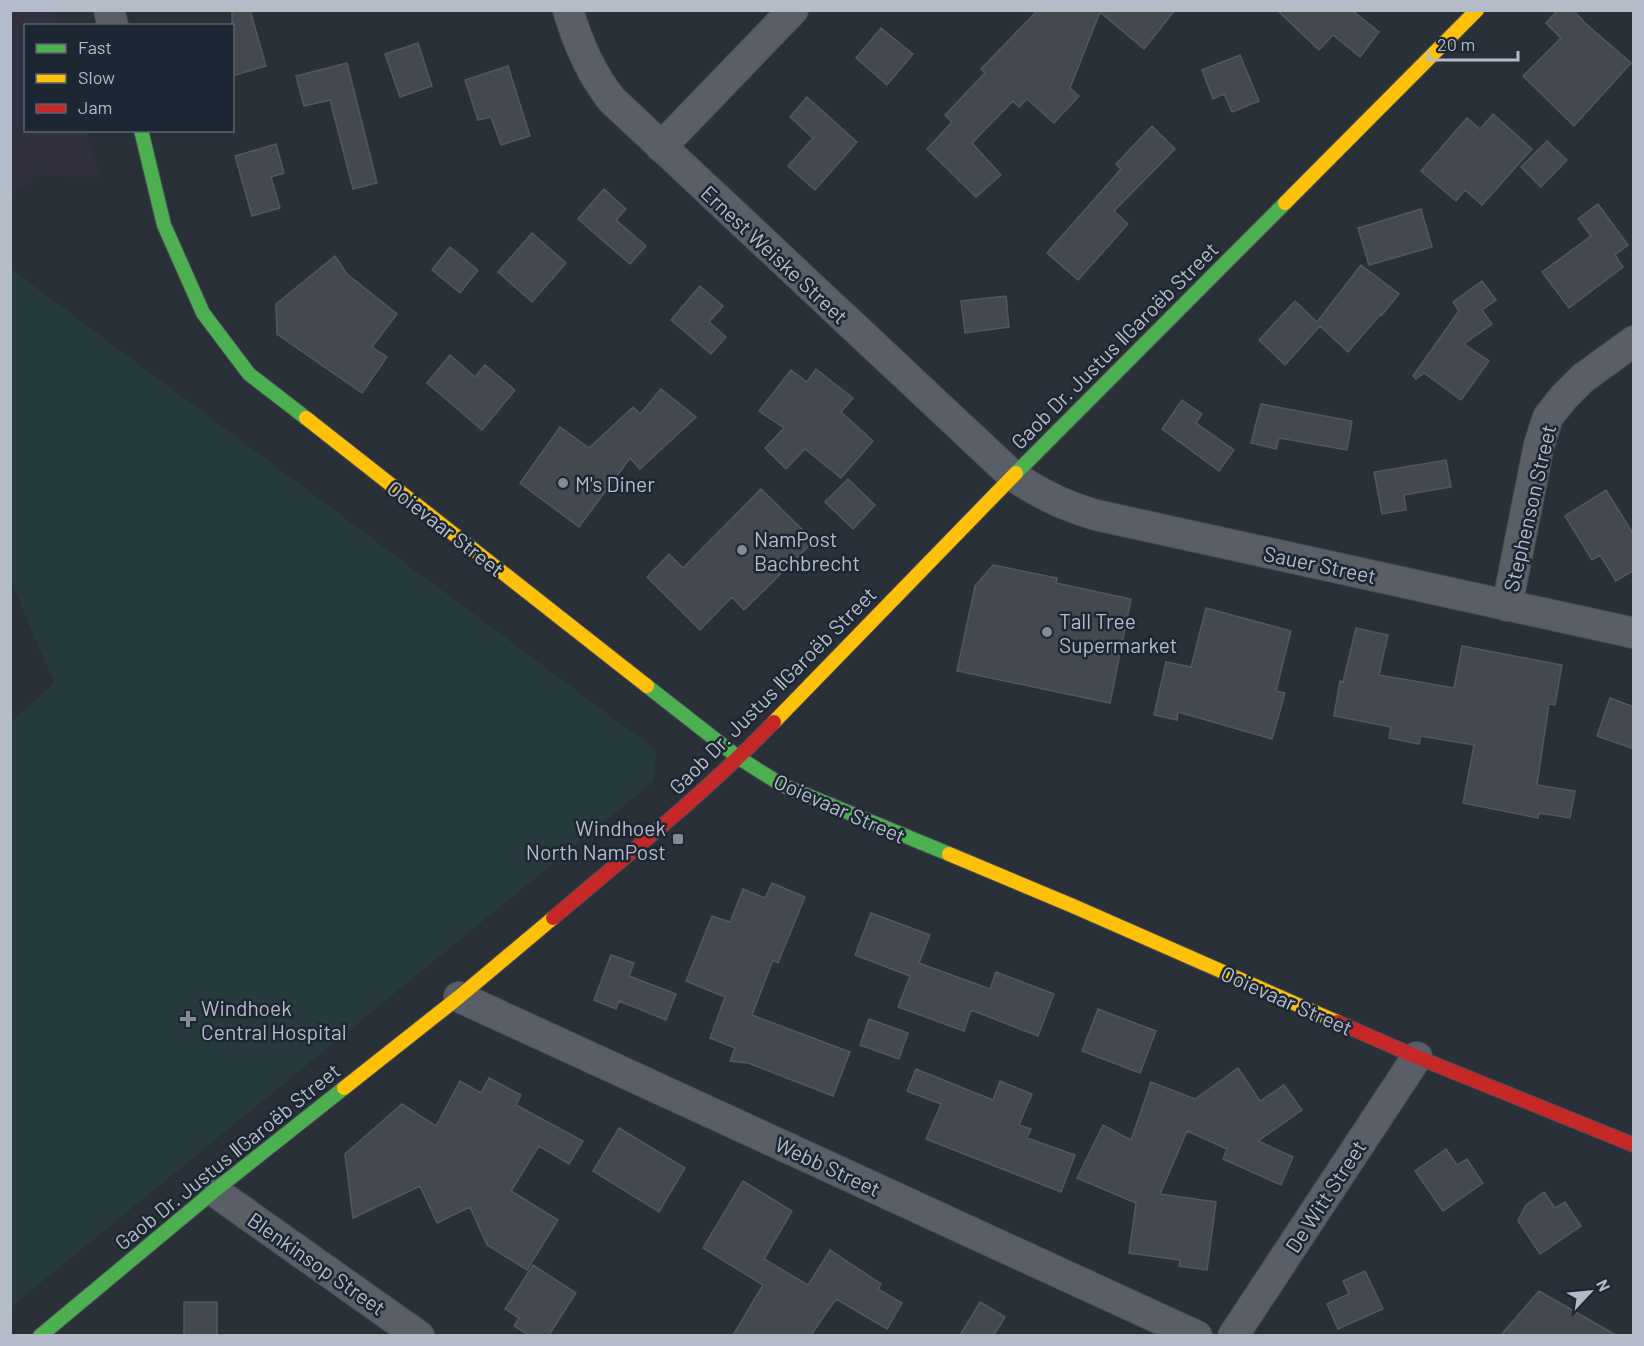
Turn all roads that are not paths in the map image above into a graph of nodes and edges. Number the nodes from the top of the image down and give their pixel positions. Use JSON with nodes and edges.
{"nodes":[{"id":1,"x":568,"y":10,"type":"edge"},
{"id":2,"x":793,"y":10,"type":"edge"},
{"id":3,"x":1477,"y":10,"type":"edge"},
{"id":4,"x":141,"y":132,"type":"edge"},
{"id":5,"x":661,"y":147,"type":"junction"},
{"id":6,"x":1634,"y":341,"type":"edge"},
{"id":7,"x":1013,"y":476,"type":"junction"},
{"id":8,"x":1507,"y":606,"type":"junction"},
{"id":9,"x":1634,"y":633,"type":"edge"},
{"id":10,"x":739,"y":758,"type":"junction"},
{"id":11,"x":459,"y":997,"type":"junction"},
{"id":12,"x":1417,"y":1057,"type":"junction"},
{"id":13,"x":1634,"y":1145,"type":"edge"},
{"id":14,"x":214,"y":1191,"type":"junction"},
{"id":15,"x":40,"y":1335,"type":"edge"},
{"id":16,"x":419,"y":1335,"type":"edge"},
{"id":17,"x":1197,"y":1335,"type":"edge"},
{"id":18,"x":1233,"y":1335,"type":"edge"}],
"edges":[{"from":1,"to":5,"type":"street","name":"Ernest Weiske Street"},
{"from":2,"to":5,"type":"street"},
{"from":3,"to":7,"type":"street","name":"Gaob Dr. Justus ǁGaroëb Street"},
{"from":4,"to":10,"type":"street","name":"Ooievaar Street"},
{"from":5,"to":7,"type":"street","name":"Ernest Weiske Street"},
{"from":6,"to":8,"type":"street","name":"Stephenson Street"},
{"from":7,"to":8,"type":"street","name":"Sauer Street"},
{"from":7,"to":10,"type":"street","name":"Gaob Dr. Justus ǁGaroëb Street"},
{"from":8,"to":9,"type":"street","name":"Sauer Street"},
{"from":10,"to":11,"type":"street","name":"Gaob Dr. Justus ǁGaroëb Street"},
{"from":10,"to":12,"type":"street","name":"Ooievaar Street"},
{"from":11,"to":14,"type":"street","name":"Gaob Dr. Justus ǁGaroëb Street"},
{"from":11,"to":17,"type":"street","name":"Webb Street"},
{"from":12,"to":13,"type":"street","name":"Ooievaar Street"},
{"from":12,"to":18,"type":"street","name":"De Witt Street"},
{"from":14,"to":15,"type":"street","name":"Gaob Dr. Justus ǁGaroëb Street"},
{"from":14,"to":16,"type":"street","name":"Blenkinsop Street"}]}
